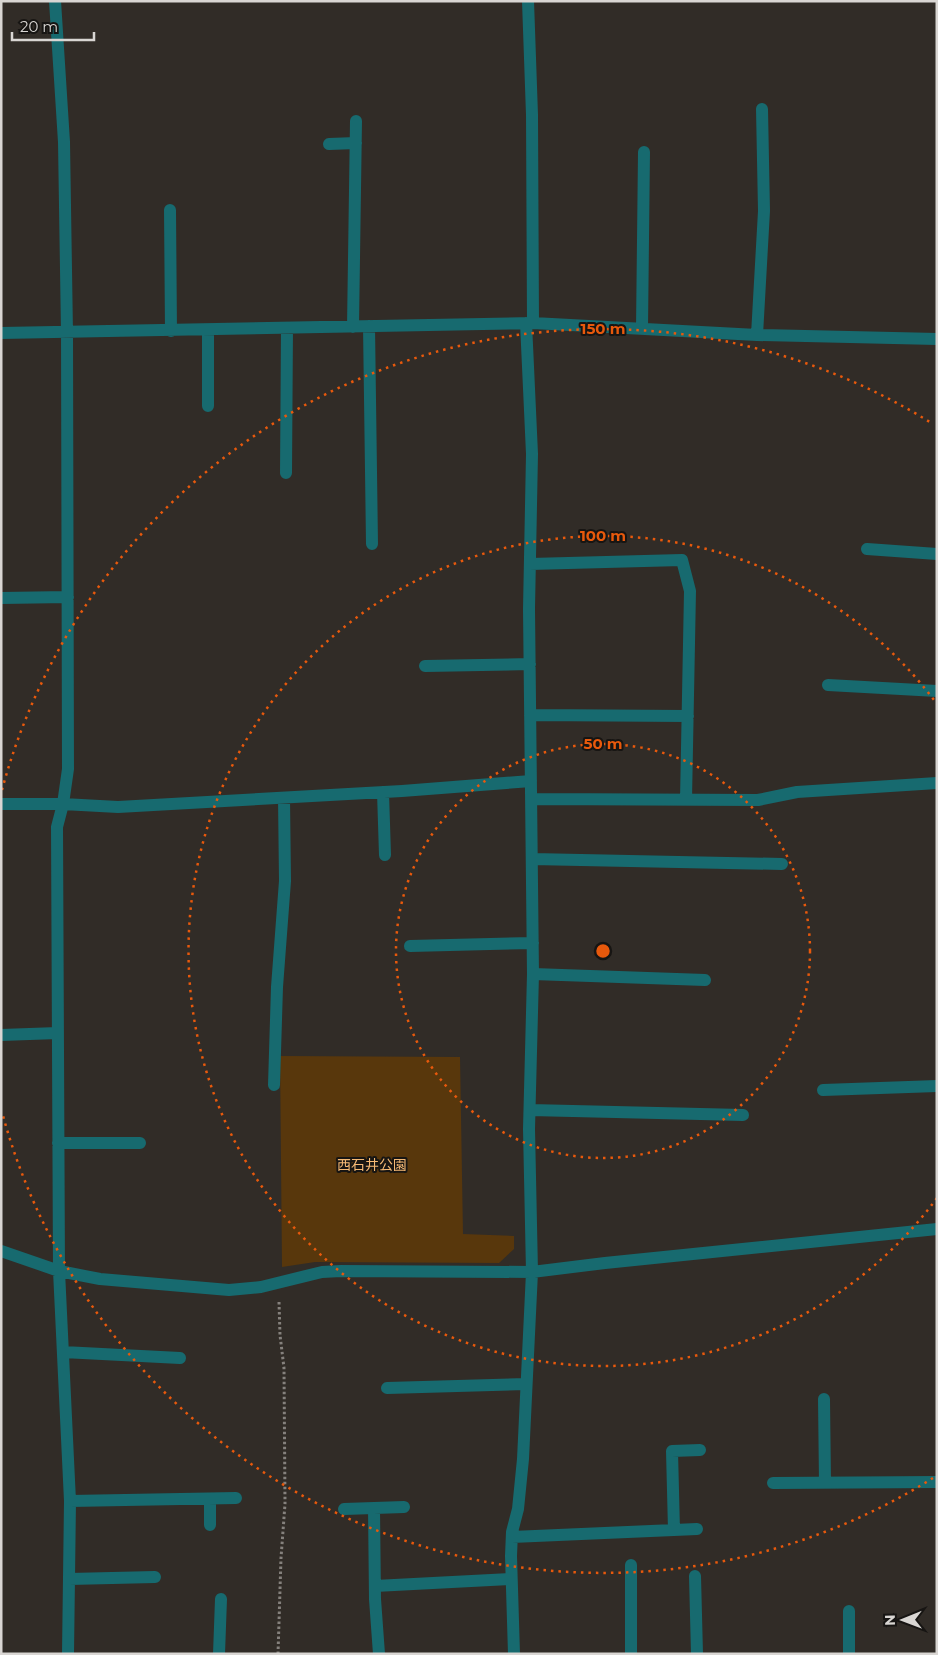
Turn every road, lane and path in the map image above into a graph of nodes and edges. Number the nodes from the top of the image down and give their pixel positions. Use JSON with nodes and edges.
{"nodes":[{"id":1,"x":55,"y":1,"type":"edge"},
{"id":2,"x":528,"y":1,"type":"edge"},
{"id":3,"x":762,"y":109,"type":"dead end"},
{"id":4,"x":356,"y":121,"type":"dead end"},
{"id":5,"x":356,"y":143,"type":"junction"},
{"id":6,"x":329,"y":144,"type":"dead end"},
{"id":7,"x":644,"y":152,"type":"dead end"},
{"id":8,"x":170,"y":210,"type":"dead end"},
{"id":9,"x":530,"y":323,"type":"junction"},
{"id":10,"x":369,"y":326,"type":"junction"},
{"id":11,"x":353,"y":327,"type":"junction"},
{"id":12,"x":288,"y":328,"type":"junction"},
{"id":13,"x":642,"y":328,"type":"junction"},
{"id":14,"x":172,"y":330,"type":"junction"},
{"id":15,"x":208,"y":330,"type":"junction"},
{"id":16,"x":1,"y":333,"type":"edge"},
{"id":17,"x":67,"y":333,"type":"junction"},
{"id":18,"x":757,"y":335,"type":"junction"},
{"id":19,"x":937,"y":339,"type":"edge"},
{"id":20,"x":208,"y":406,"type":"dead end"},
{"id":21,"x":286,"y":473,"type":"dead end"},
{"id":22,"x":372,"y":544,"type":"dead end"},
{"id":23,"x":867,"y":549,"type":"dead end"},
{"id":24,"x":937,"y":554,"type":"edge"},
{"id":25,"x":530,"y":564,"type":"junction"},
{"id":26,"x":1,"y":598,"type":"edge"},
{"id":27,"x":68,"y":598,"type":"junction"},
{"id":28,"x":530,"y":664,"type":"junction"},
{"id":29,"x":425,"y":666,"type":"dead end"},
{"id":30,"x":828,"y":685,"type":"dead end"},
{"id":31,"x":937,"y":691,"type":"edge"},
{"id":32,"x":530,"y":715,"type":"junction"},
{"id":33,"x":688,"y":716,"type":"junction"},
{"id":34,"x":531,"y":781,"type":"junction"},
{"id":35,"x":937,"y":783,"type":"edge"},
{"id":36,"x":384,"y":792,"type":"junction"},
{"id":37,"x":284,"y":798,"type":"junction"},
{"id":38,"x":531,"y":799,"type":"junction"},
{"id":39,"x":686,"y":800,"type":"junction"},
{"id":40,"x":1,"y":804,"type":"edge"},
{"id":41,"x":63,"y":804,"type":"junction"},
{"id":42,"x":385,"y":855,"type":"dead end"},
{"id":43,"x":532,"y":859,"type":"junction"},
{"id":44,"x":782,"y":864,"type":"dead end"},
{"id":45,"x":532,"y":943,"type":"junction"},
{"id":46,"x":410,"y":946,"type":"dead end"},
{"id":47,"x":533,"y":974,"type":"junction"},
{"id":48,"x":705,"y":980,"type":"dead end"},
{"id":49,"x":58,"y":1033,"type":"junction"},
{"id":50,"x":1,"y":1035,"type":"edge"},
{"id":51,"x":274,"y":1085,"type":"dead end"},
{"id":52,"x":937,"y":1086,"type":"edge"},
{"id":53,"x":823,"y":1090,"type":"dead end"},
{"id":54,"x":530,"y":1110,"type":"junction"},
{"id":55,"x":743,"y":1115,"type":"dead end"},
{"id":56,"x":58,"y":1143,"type":"junction"},
{"id":57,"x":140,"y":1144,"type":"dead end"},
{"id":58,"x":937,"y":1229,"type":"edge"},
{"id":59,"x":1,"y":1251,"type":"edge"},
{"id":60,"x":58,"y":1271,"type":"junction"},
{"id":61,"x":532,"y":1272,"type":"junction"},
{"id":62,"x":278,"y":1284,"type":"junction"},
{"id":63,"x":63,"y":1352,"type":"junction"},
{"id":64,"x":180,"y":1358,"type":"dead end"},
{"id":65,"x":526,"y":1384,"type":"junction"},
{"id":66,"x":387,"y":1388,"type":"dead end"},
{"id":67,"x":824,"y":1399,"type":"dead end"},
{"id":68,"x":700,"y":1450,"type":"dead end"},
{"id":69,"x":937,"y":1482,"type":"edge"},
{"id":70,"x":773,"y":1483,"type":"dead end"},
{"id":71,"x":825,"y":1483,"type":"junction"},
{"id":72,"x":236,"y":1498,"type":"dead end"},
{"id":73,"x":210,"y":1499,"type":"junction"},
{"id":74,"x":70,"y":1501,"type":"junction"},
{"id":75,"x":404,"y":1507,"type":"dead end"},
{"id":76,"x":374,"y":1508,"type":"junction"},
{"id":77,"x":344,"y":1509,"type":"dead end"},
{"id":78,"x":210,"y":1525,"type":"dead end"},
{"id":79,"x":696,"y":1529,"type":"dead end"},
{"id":80,"x":674,"y":1530,"type":"junction"},
{"id":81,"x":512,"y":1537,"type":"junction"},
{"id":82,"x":631,"y":1565,"type":"dead end"},
{"id":83,"x":696,"y":1576,"type":"dead end"},
{"id":84,"x":155,"y":1577,"type":"dead end"},
{"id":85,"x":69,"y":1578,"type":"junction"},
{"id":86,"x":511,"y":1579,"type":"junction"},
{"id":87,"x":375,"y":1586,"type":"junction"},
{"id":88,"x":221,"y":1599,"type":"dead end"},
{"id":89,"x":849,"y":1611,"type":"dead end"},
{"id":90,"x":68,"y":1654,"type":"edge"},
{"id":91,"x":219,"y":1654,"type":"edge"},
{"id":92,"x":278,"y":1654,"type":"edge"},
{"id":93,"x":379,"y":1654,"type":"edge"},
{"id":94,"x":514,"y":1654,"type":"edge"},
{"id":95,"x":632,"y":1654,"type":"edge"},
{"id":96,"x":697,"y":1654,"type":"edge"},
{"id":97,"x":849,"y":1654,"type":"edge"}],
"edges":[{"from":1,"to":17,"type":"street"},
{"from":2,"to":9,"type":"street"},
{"from":3,"to":18,"type":"street"},
{"from":4,"to":5,"type":"street"},
{"from":5,"to":6,"type":"street"},
{"from":5,"to":11,"type":"street"},
{"from":7,"to":13,"type":"street"},
{"from":8,"to":14,"type":"street"},
{"from":9,"to":10,"type":"street"},
{"from":9,"to":13,"type":"street"},
{"from":9,"to":25,"type":"street"},
{"from":10,"to":11,"type":"street"},
{"from":10,"to":22,"type":"street"},
{"from":11,"to":12,"type":"street"},
{"from":12,"to":15,"type":"street"},
{"from":12,"to":21,"type":"street"},
{"from":13,"to":18,"type":"street"},
{"from":14,"to":15,"type":"street"},
{"from":14,"to":17,"type":"street"},
{"from":15,"to":20,"type":"street"},
{"from":16,"to":17,"type":"street"},
{"from":17,"to":27,"type":"street"},
{"from":18,"to":19,"type":"street"},
{"from":23,"to":24,"type":"street"},
{"from":25,"to":28,"type":"street"},
{"from":25,"to":33,"type":"street"},
{"from":26,"to":27,"type":"street"},
{"from":27,"to":41,"type":"street"},
{"from":28,"to":29,"type":"street"},
{"from":28,"to":32,"type":"street"},
{"from":30,"to":31,"type":"street"},
{"from":32,"to":33,"type":"street"},
{"from":32,"to":34,"type":"street"},
{"from":33,"to":39,"type":"street"},
{"from":34,"to":36,"type":"street"},
{"from":34,"to":38,"type":"street"},
{"from":35,"to":39,"type":"street"},
{"from":36,"to":37,"type":"street"},
{"from":36,"to":42,"type":"street"},
{"from":37,"to":41,"type":"street"},
{"from":37,"to":51,"type":"street"},
{"from":38,"to":39,"type":"street"},
{"from":38,"to":43,"type":"street"},
{"from":40,"to":41,"type":"street"},
{"from":41,"to":49,"type":"street"},
{"from":43,"to":44,"type":"street"},
{"from":43,"to":45,"type":"street"},
{"from":45,"to":46,"type":"street"},
{"from":45,"to":47,"type":"street"},
{"from":47,"to":48,"type":"street"},
{"from":47,"to":54,"type":"street"},
{"from":49,"to":50,"type":"street"},
{"from":49,"to":56,"type":"street"},
{"from":52,"to":53,"type":"street"},
{"from":54,"to":55,"type":"street"},
{"from":54,"to":61,"type":"street"},
{"from":56,"to":57,"type":"street"},
{"from":56,"to":60,"type":"street"},
{"from":58,"to":61,"type":"street"},
{"from":59,"to":60,"type":"street"},
{"from":60,"to":62,"type":"street"},
{"from":60,"to":63,"type":"street"},
{"from":61,"to":62,"type":"street"},
{"from":61,"to":65,"type":"street"},
{"from":62,"to":92,"type":"path"},
{"from":63,"to":64,"type":"street"},
{"from":63,"to":74,"type":"street"},
{"from":65,"to":66,"type":"street"},
{"from":65,"to":81,"type":"street"},
{"from":67,"to":71,"type":"street"},
{"from":68,"to":80,"type":"street"},
{"from":69,"to":71,"type":"street"},
{"from":70,"to":71,"type":"street"},
{"from":72,"to":73,"type":"street"},
{"from":73,"to":74,"type":"street"},
{"from":73,"to":78,"type":"street"},
{"from":74,"to":85,"type":"street"},
{"from":75,"to":76,"type":"street"},
{"from":76,"to":77,"type":"street"},
{"from":76,"to":87,"type":"street"},
{"from":79,"to":80,"type":"street"},
{"from":80,"to":81,"type":"street"},
{"from":81,"to":86,"type":"street"},
{"from":82,"to":95,"type":"street"},
{"from":83,"to":96,"type":"street"},
{"from":84,"to":85,"type":"street"},
{"from":85,"to":90,"type":"street"},
{"from":86,"to":87,"type":"street"},
{"from":86,"to":94,"type":"street"},
{"from":87,"to":93,"type":"street"},
{"from":88,"to":91,"type":"street"},
{"from":89,"to":97,"type":"street"}]}
